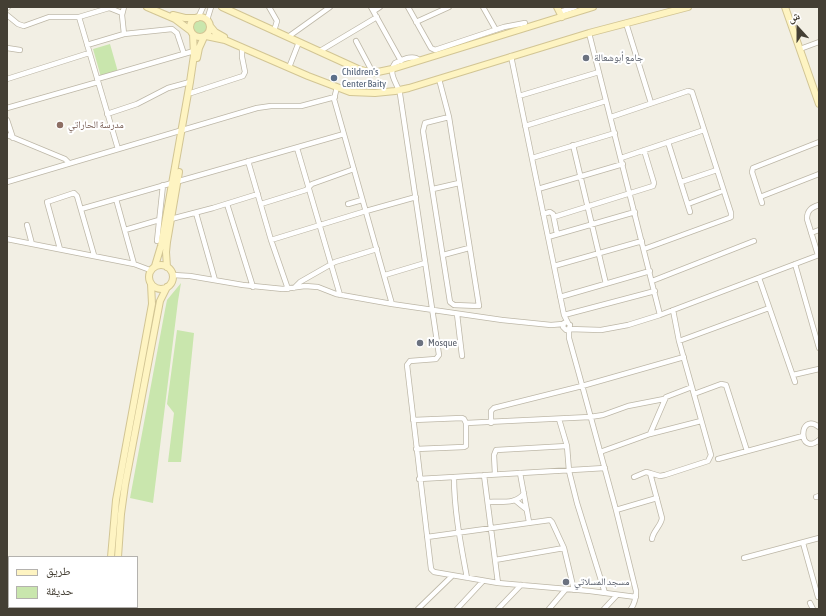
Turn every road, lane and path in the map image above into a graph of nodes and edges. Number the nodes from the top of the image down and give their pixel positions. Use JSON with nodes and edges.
{"nodes":[{"id":1,"x":124,"y":7,"type":"edge"},
{"id":2,"x":148,"y":7,"type":"edge"},
{"id":3,"x":155,"y":7,"type":"edge"},
{"id":4,"x":203,"y":7,"type":"edge"},
{"id":5,"x":211,"y":7,"type":"edge"},
{"id":6,"x":222,"y":7,"type":"edge"},
{"id":7,"x":330,"y":7,"type":"edge"},
{"id":8,"x":380,"y":7,"type":"edge"},
{"id":9,"x":408,"y":7,"type":"edge"},
{"id":10,"x":449,"y":7,"type":"edge"},
{"id":11,"x":483,"y":7,"type":"edge"},
{"id":12,"x":575,"y":7,"type":"edge"},
{"id":13,"x":593,"y":7,"type":"edge"},
{"id":14,"x":688,"y":7,"type":"edge"},
{"id":15,"x":785,"y":7,"type":"edge"},
{"id":16,"x":108,"y":8,"type":"edge"},
{"id":17,"x":271,"y":8,"type":"edge"},
{"id":18,"x":372,"y":9,"type":"edge"},
{"id":19,"x":559,"y":12,"type":"edge"},
{"id":20,"x":122,"y":13,"type":"junction"},
{"id":21,"x":7,"y":15,"type":"edge"},
{"id":22,"x":79,"y":17,"type":"junction"},
{"id":23,"x":377,"y":17,"type":"junction"},
{"id":24,"x":198,"y":18,"type":"junction"},
{"id":25,"x":416,"y":22,"type":"junction"},
{"id":26,"x":209,"y":23,"type":"junction"},
{"id":27,"x":524,"y":23,"type":"dead end"},
{"id":28,"x":626,"y":23,"type":"junction"},
{"id":29,"x":509,"y":29,"type":"junction"},
{"id":30,"x":496,"y":30,"type":"junction"},
{"id":31,"x":274,"y":31,"type":"junction"},
{"id":32,"x":192,"y":32,"type":"junction"},
{"id":33,"x":589,"y":33,"type":"junction"},
{"id":34,"x":124,"y":34,"type":"junction"},
{"id":35,"x":205,"y":36,"type":"junction"},
{"id":36,"x":288,"y":37,"type":"junction"},
{"id":37,"x":356,"y":41,"type":"dead end"},
{"id":38,"x":299,"y":42,"type":"junction"},
{"id":39,"x":819,"y":42,"type":"edge"},
{"id":40,"x":87,"y":45,"type":"junction"},
{"id":41,"x":242,"y":47,"type":"junction"},
{"id":42,"x":7,"y":48,"type":"edge"},
{"id":43,"x":800,"y":49,"type":"junction"},
{"id":44,"x":20,"y":50,"type":"dead end"},
{"id":45,"x":194,"y":51,"type":"junction"},
{"id":46,"x":320,"y":51,"type":"junction"},
{"id":47,"x":89,"y":53,"type":"junction"},
{"id":48,"x":184,"y":54,"type":"junction"},
{"id":49,"x":511,"y":56,"type":"junction"},
{"id":50,"x":419,"y":60,"type":"junction"},
{"id":51,"x":401,"y":61,"type":"junction"},
{"id":52,"x":290,"y":65,"type":"junction"},
{"id":53,"x":392,"y":69,"type":"junction"},
{"id":54,"x":599,"y":72,"type":"junction"},
{"id":55,"x":373,"y":73,"type":"junction"},
{"id":56,"x":438,"y":78,"type":"junction"},
{"id":57,"x":7,"y":79,"type":"edge"},
{"id":58,"x":97,"y":81,"type":"junction"},
{"id":59,"x":190,"y":82,"type":"junction"},
{"id":60,"x":337,"y":87,"type":"junction"},
{"id":61,"x":399,"y":90,"type":"junction"},
{"id":62,"x":355,"y":92,"type":"junction"},
{"id":63,"x":190,"y":93,"type":"junction"},
{"id":64,"x":519,"y":96,"type":"junction"},
{"id":65,"x":334,"y":97,"type":"junction"},
{"id":66,"x":606,"y":100,"type":"junction"},
{"id":67,"x":651,"y":103,"type":"junction"},
{"id":68,"x":819,"y":104,"type":"edge"},
{"id":69,"x":7,"y":108,"type":"edge"},
{"id":70,"x":107,"y":114,"type":"junction"},
{"id":71,"x":449,"y":117,"type":"junction"},
{"id":72,"x":611,"y":117,"type":"junction"},
{"id":73,"x":7,"y":120,"type":"edge"},
{"id":74,"x":525,"y":126,"type":"junction"},
{"id":75,"x":183,"y":130,"type":"junction"},
{"id":76,"x":704,"y":130,"type":"junction"},
{"id":77,"x":615,"y":133,"type":"junction"},
{"id":78,"x":344,"y":134,"type":"junction"},
{"id":79,"x":7,"y":135,"type":"edge"},
{"id":80,"x":12,"y":138,"type":"junction"},
{"id":81,"x":668,"y":142,"type":"junction"},
{"id":82,"x":819,"y":142,"type":"edge"},
{"id":83,"x":573,"y":145,"type":"junction"},
{"id":84,"x":297,"y":148,"type":"junction"},
{"id":85,"x":118,"y":149,"type":"junction"},
{"id":86,"x":644,"y":150,"type":"junction"},
{"id":87,"x":532,"y":158,"type":"junction"},
{"id":88,"x":621,"y":158,"type":"junction"},
{"id":89,"x":248,"y":161,"type":"junction"},
{"id":90,"x":70,"y":163,"type":"junction"},
{"id":91,"x":623,"y":164,"type":"junction"},
{"id":92,"x":354,"y":169,"type":"junction"},
{"id":93,"x":717,"y":170,"type":"junction"},
{"id":94,"x":819,"y":174,"type":"edge"},
{"id":95,"x":581,"y":176,"type":"junction"},
{"id":96,"x":7,"y":182,"type":"edge"},
{"id":97,"x":175,"y":182,"type":"junction"},
{"id":98,"x":681,"y":182,"type":"junction"},
{"id":99,"x":459,"y":184,"type":"junction"},
{"id":100,"x":163,"y":185,"type":"junction"},
{"id":101,"x":309,"y":187,"type":"junction"},
{"id":102,"x":433,"y":189,"type":"junction"},
{"id":103,"x":538,"y":189,"type":"junction"},
{"id":104,"x":720,"y":192,"type":"dead end"},
{"id":105,"x":258,"y":194,"type":"junction"},
{"id":106,"x":630,"y":194,"type":"junction"},
{"id":107,"x":416,"y":197,"type":"junction"},
{"id":108,"x":116,"y":199,"type":"junction"},
{"id":109,"x":362,"y":200,"type":"junction"},
{"id":110,"x":227,"y":204,"type":"junction"},
{"id":111,"x":261,"y":204,"type":"junction"},
{"id":112,"x":348,"y":204,"type":"dead end"},
{"id":113,"x":688,"y":204,"type":"junction"},
{"id":114,"x":819,"y":204,"type":"edge"},
{"id":115,"x":588,"y":207,"type":"junction"},
{"id":116,"x":81,"y":209,"type":"junction"},
{"id":117,"x":366,"y":211,"type":"junction"},
{"id":118,"x":635,"y":212,"type":"junction"},
{"id":119,"x":690,"y":212,"type":"dead end"},
{"id":120,"x":196,"y":213,"type":"junction"},
{"id":121,"x":543,"y":214,"type":"junction"},
{"id":122,"x":554,"y":217,"type":"junction"},
{"id":123,"x":171,"y":219,"type":"junction"},
{"id":124,"x":159,"y":220,"type":"junction"},
{"id":125,"x":592,"y":224,"type":"junction"},
{"id":126,"x":27,"y":225,"type":"dead end"},
{"id":127,"x":318,"y":225,"type":"junction"},
{"id":128,"x":125,"y":230,"type":"junction"},
{"id":129,"x":819,"y":230,"type":"edge"},
{"id":130,"x":811,"y":233,"type":"junction"},
{"id":131,"x":557,"y":234,"type":"junction"},
{"id":132,"x":548,"y":237,"type":"junction"},
{"id":133,"x":7,"y":239,"type":"edge"},
{"id":134,"x":272,"y":240,"type":"junction"},
{"id":135,"x":754,"y":240,"type":"dead end"},
{"id":136,"x":157,"y":241,"type":"dead end"},
{"id":137,"x":642,"y":241,"type":"junction"},
{"id":138,"x":32,"y":244,"type":"junction"},
{"id":139,"x":469,"y":248,"type":"junction"},
{"id":140,"x":60,"y":249,"type":"junction"},
{"id":141,"x":377,"y":249,"type":"junction"},
{"id":142,"x":644,"y":250,"type":"junction"},
{"id":143,"x":598,"y":253,"type":"junction"},
{"id":144,"x":94,"y":255,"type":"junction"},
{"id":145,"x":443,"y":255,"type":"junction"},
{"id":146,"x":819,"y":255,"type":"edge"},
{"id":147,"x":134,"y":264,"type":"junction"},
{"id":148,"x":331,"y":264,"type":"junction"},
{"id":149,"x":425,"y":264,"type":"junction"},
{"id":150,"x":795,"y":264,"type":"junction"},
{"id":151,"x":554,"y":266,"type":"junction"},
{"id":152,"x":167,"y":267,"type":"junction"},
{"id":153,"x":153,"y":268,"type":"junction"},
{"id":154,"x":650,"y":271,"type":"junction"},
{"id":155,"x":173,"y":275,"type":"junction"},
{"id":156,"x":385,"y":275,"type":"junction"},
{"id":157,"x":759,"y":278,"type":"junction"},
{"id":158,"x":215,"y":280,"type":"junction"},
{"id":159,"x":652,"y":281,"type":"junction"},
{"id":160,"x":151,"y":284,"type":"junction"},
{"id":161,"x":606,"y":284,"type":"junction"},
{"id":162,"x":167,"y":287,"type":"junction"},
{"id":163,"x":252,"y":287,"type":"junction"},
{"id":164,"x":294,"y":288,"type":"junction"},
{"id":165,"x":288,"y":289,"type":"junction"},
{"id":166,"x":655,"y":291,"type":"junction"},
{"id":167,"x":340,"y":295,"type":"junction"},
{"id":168,"x":560,"y":297,"type":"junction"},
{"id":169,"x":392,"y":304,"type":"junction"},
{"id":170,"x":479,"y":306,"type":"junction"},
{"id":171,"x":769,"y":308,"type":"junction"},
{"id":172,"x":432,"y":310,"type":"junction"},
{"id":173,"x":673,"y":310,"type":"junction"},
{"id":174,"x":457,"y":314,"type":"junction"},
{"id":175,"x":564,"y":315,"type":"junction"},
{"id":176,"x":660,"y":315,"type":"junction"},
{"id":177,"x":481,"y":316,"type":"junction"},
{"id":178,"x":566,"y":326,"type":"junction"},
{"id":179,"x":679,"y":341,"type":"junction"},
{"id":180,"x":819,"y":348,"type":"edge"},
{"id":181,"x":462,"y":356,"type":"dead end"},
{"id":182,"x":684,"y":357,"type":"junction"},
{"id":183,"x":819,"y":369,"type":"edge"},
{"id":184,"x":793,"y":375,"type":"junction"},
{"id":185,"x":795,"y":382,"type":"dead end"},
{"id":186,"x":582,"y":386,"type":"junction"},
{"id":187,"x":692,"y":387,"type":"junction"},
{"id":188,"x":694,"y":394,"type":"junction"},
{"id":189,"x":664,"y":399,"type":"junction"},
{"id":190,"x":590,"y":417,"type":"junction"},
{"id":191,"x":559,"y":419,"type":"junction"},
{"id":192,"x":412,"y":420,"type":"junction"},
{"id":193,"x":701,"y":421,"type":"junction"},
{"id":194,"x":491,"y":422,"type":"junction"},
{"id":195,"x":466,"y":423,"type":"junction"},
{"id":196,"x":819,"y":427,"type":"edge"},
{"id":197,"x":650,"y":434,"type":"junction"},
{"id":198,"x":803,"y":436,"type":"junction"},
{"id":199,"x":819,"y":440,"type":"edge"},
{"id":200,"x":567,"y":446,"type":"junction"},
{"id":201,"x":416,"y":449,"type":"junction"},
{"id":202,"x":600,"y":452,"type":"junction"},
{"id":203,"x":747,"y":452,"type":"junction"},
{"id":204,"x":718,"y":459,"type":"dead end"},
{"id":205,"x":604,"y":468,"type":"junction"},
{"id":206,"x":569,"y":471,"type":"junction"},
{"id":207,"x":520,"y":473,"type":"junction"},
{"id":208,"x":484,"y":474,"type":"junction"},
{"id":209,"x":494,"y":474,"type":"junction"},
{"id":210,"x":650,"y":474,"type":"junction"},
{"id":211,"x":454,"y":477,"type":"junction"},
{"id":212,"x":634,"y":477,"type":"dead end"},
{"id":213,"x":419,"y":479,"type":"junction"},
{"id":214,"x":524,"y":493,"type":"junction"},
{"id":215,"x":657,"y":498,"type":"junction"},
{"id":216,"x":516,"y":501,"type":"junction"},
{"id":217,"x":488,"y":502,"type":"junction"},
{"id":218,"x":527,"y":510,"type":"junction"},
{"id":219,"x":616,"y":510,"type":"junction"},
{"id":220,"x":529,"y":522,"type":"junction"},
{"id":221,"x":491,"y":527,"type":"junction"},
{"id":222,"x":458,"y":532,"type":"junction"},
{"id":223,"x":426,"y":537,"type":"junction"},
{"id":224,"x":819,"y":538,"type":"edge"},
{"id":225,"x":652,"y":539,"type":"dead end"},
{"id":226,"x":802,"y":543,"type":"junction"},
{"id":227,"x":564,"y":548,"type":"junction"},
{"id":228,"x":111,"y":556,"type":"edge"},
{"id":229,"x":118,"y":556,"type":"edge"},
{"id":230,"x":744,"y":558,"type":"dead end"},
{"id":231,"x":495,"y":560,"type":"junction"},
{"id":232,"x":452,"y":576,"type":"junction"},
{"id":233,"x":467,"y":578,"type":"junction"},
{"id":234,"x":483,"y":581,"type":"junction"},
{"id":235,"x":498,"y":583,"type":"junction"},
{"id":236,"x":521,"y":585,"type":"junction"},
{"id":237,"x":566,"y":589,"type":"junction"},
{"id":238,"x":574,"y":590,"type":"junction"},
{"id":239,"x":605,"y":593,"type":"junction"},
{"id":240,"x":617,"y":595,"type":"junction"},
{"id":241,"x":636,"y":597,"type":"junction"},
{"id":242,"x":818,"y":597,"type":"dead end"},
{"id":243,"x":810,"y":603,"type":"dead end"},
{"id":244,"x":553,"y":604,"type":"junction"},
{"id":245,"x":418,"y":609,"type":"edge"},
{"id":246,"x":457,"y":609,"type":"edge"},
{"id":247,"x":498,"y":609,"type":"edge"},
{"id":248,"x":549,"y":609,"type":"edge"},
{"id":249,"x":558,"y":609,"type":"edge"},
{"id":250,"x":604,"y":609,"type":"edge"},
{"id":251,"x":631,"y":609,"type":"edge"},
{"id":252,"x":813,"y":609,"type":"edge"}],
"edges":[{"from":1,"to":20,"type":"street"},
{"from":2,"to":32,"type":"street"},
{"from":3,"to":24,"type":"street"},
{"from":4,"to":24,"type":"street"},
{"from":5,"to":26,"type":"street"},
{"from":6,"to":31,"type":"street"},
{"from":7,"to":36,"type":"street"},
{"from":8,"to":18,"type":"street"},
{"from":9,"to":25,"type":"street"},
{"from":10,"to":25,"type":"street"},
{"from":11,"to":30,"type":"street"},
{"from":12,"to":19,"type":"street"},
{"from":13,"to":19,"type":"street"},
{"from":14,"to":28,"type":"street"},
{"from":15,"to":43,"type":"street"},
{"from":16,"to":20,"type":"street"},
{"from":16,"to":22,"type":"street"},
{"from":17,"to":31,"type":"street"},
{"from":18,"to":23,"type":"street"},
{"from":19,"to":29,"type":"street"},
{"from":20,"to":34,"type":"street"},
{"from":21,"to":22,"type":"street"},
{"from":22,"to":40,"type":"street"},
{"from":23,"to":46,"type":"street"},
{"from":23,"to":51,"type":"street"},
{"from":24,"to":26,"type":"street"},
{"from":24,"to":32,"type":"street"},
{"from":25,"to":30,"type":"street"},
{"from":26,"to":35,"type":"street"},
{"from":26,"to":52,"type":"street"},
{"from":27,"to":29,"type":"street"},
{"from":28,"to":33,"type":"street"},
{"from":28,"to":67,"type":"street"},
{"from":29,"to":30,"type":"street"},
{"from":29,"to":50,"type":"street"},
{"from":31,"to":36,"type":"street"},
{"from":32,"to":35,"type":"street"},
{"from":32,"to":45,"type":"street"},
{"from":33,"to":49,"type":"street"},
{"from":33,"to":54,"type":"street"},
{"from":34,"to":40,"type":"street"},
{"from":34,"to":48,"type":"street"},
{"from":35,"to":41,"type":"street"},
{"from":35,"to":63,"type":"street"},
{"from":36,"to":38,"type":"street"},
{"from":37,"to":55,"type":"street"},
{"from":38,"to":46,"type":"street"},
{"from":38,"to":52,"type":"street"},
{"from":39,"to":43,"type":"street"},
{"from":40,"to":47,"type":"street"},
{"from":41,"to":60,"type":"street"},
{"from":41,"to":63,"type":"street"},
{"from":42,"to":44,"type":"street"},
{"from":43,"to":68,"type":"street"},
{"from":45,"to":48,"type":"street"},
{"from":45,"to":59,"type":"street"},
{"from":46,"to":55,"type":"street"},
{"from":47,"to":57,"type":"street"},
{"from":47,"to":58,"type":"street"},
{"from":48,"to":58,"type":"street"},
{"from":49,"to":56,"type":"street"},
{"from":49,"to":64,"type":"street"},
{"from":50,"to":51,"type":"street"},
{"from":50,"to":53,"type":"street"},
{"from":51,"to":53,"type":"street"},
{"from":52,"to":62,"type":"street"},
{"from":53,"to":55,"type":"street"},
{"from":53,"to":61,"type":"street"},
{"from":54,"to":64,"type":"street"},
{"from":54,"to":66,"type":"street"},
{"from":56,"to":61,"type":"street"},
{"from":56,"to":71,"type":"street"},
{"from":58,"to":69,"type":"street"},
{"from":58,"to":70,"type":"street"},
{"from":59,"to":70,"type":"street"},
{"from":59,"to":75,"type":"street"},
{"from":60,"to":62,"type":"street"},
{"from":60,"to":65,"type":"street"},
{"from":61,"to":62,"type":"street"},
{"from":61,"to":107,"type":"street"},
{"from":63,"to":75,"type":"street"},
{"from":64,"to":74,"type":"street"},
{"from":65,"to":75,"type":"street"},
{"from":65,"to":78,"type":"street"},
{"from":66,"to":72,"type":"street"},
{"from":66,"to":74,"type":"street"},
{"from":67,"to":72,"type":"street"},
{"from":67,"to":76,"type":"street"},
{"from":70,"to":85,"type":"street"},
{"from":71,"to":99,"type":"street"},
{"from":71,"to":102,"type":"street"},
{"from":72,"to":77,"type":"street"},
{"from":73,"to":80,"type":"street"},
{"from":74,"to":87,"type":"street"},
{"from":75,"to":85,"type":"street"},
{"from":75,"to":97,"type":"street"},
{"from":76,"to":81,"type":"street"},
{"from":76,"to":93,"type":"street"},
{"from":77,"to":83,"type":"street"},
{"from":77,"to":88,"type":"street"},
{"from":78,"to":84,"type":"street"},
{"from":78,"to":92,"type":"street"},
{"from":79,"to":80,"type":"street"},
{"from":80,"to":90,"type":"street"},
{"from":81,"to":86,"type":"street"},
{"from":81,"to":98,"type":"street"},
{"from":82,"to":94,"type":"street"},
{"from":83,"to":87,"type":"street"},
{"from":83,"to":95,"type":"street"},
{"from":84,"to":89,"type":"street"},
{"from":84,"to":101,"type":"street"},
{"from":85,"to":90,"type":"street"},
{"from":86,"to":88,"type":"street"},
{"from":86,"to":106,"type":"street"},
{"from":87,"to":103,"type":"street"},
{"from":88,"to":91,"type":"street"},
{"from":89,"to":97,"type":"street"},
{"from":89,"to":105,"type":"street"},
{"from":90,"to":96,"type":"street"},
{"from":91,"to":95,"type":"street"},
{"from":91,"to":106,"type":"street"},
{"from":92,"to":101,"type":"street"},
{"from":92,"to":109,"type":"street"},
{"from":93,"to":98,"type":"street"},
{"from":93,"to":142,"type":"street"},
{"from":95,"to":103,"type":"street"},
{"from":95,"to":115,"type":"street"},
{"from":97,"to":100,"type":"street"},
{"from":97,"to":123,"type":"street"},
{"from":97,"to":153,"type":"street"},
{"from":98,"to":113,"type":"street"},
{"from":99,"to":102,"type":"street"},
{"from":99,"to":139,"type":"street"},
{"from":100,"to":108,"type":"street"},
{"from":100,"to":124,"type":"street"},
{"from":101,"to":111,"type":"street"},
{"from":101,"to":127,"type":"street"},
{"from":102,"to":145,"type":"street"},
{"from":103,"to":121,"type":"street"},
{"from":104,"to":113,"type":"street"},
{"from":105,"to":110,"type":"street"},
{"from":105,"to":111,"type":"street"},
{"from":106,"to":115,"type":"street"},
{"from":106,"to":118,"type":"street"},
{"from":107,"to":117,"type":"street"},
{"from":107,"to":149,"type":"street"},
{"from":108,"to":116,"type":"street"},
{"from":108,"to":128,"type":"street"},
{"from":109,"to":112,"type":"street"},
{"from":109,"to":117,"type":"street"},
{"from":110,"to":120,"type":"street"},
{"from":110,"to":163,"type":"street"},
{"from":111,"to":134,"type":"street"},
{"from":113,"to":119,"type":"street"},
{"from":114,"to":130,"type":"street"},
{"from":115,"to":122,"type":"street"},
{"from":115,"to":125,"type":"street"},
{"from":116,"to":140,"type":"street"},
{"from":116,"to":144,"type":"street"},
{"from":117,"to":127,"type":"street"},
{"from":117,"to":141,"type":"street"},
{"from":118,"to":125,"type":"street"},
{"from":118,"to":137,"type":"street"},
{"from":120,"to":123,"type":"street"},
{"from":120,"to":158,"type":"street"},
{"from":121,"to":122,"type":"street"},
{"from":121,"to":132,"type":"street"},
{"from":122,"to":131,"type":"street"},
{"from":123,"to":152,"type":"street"},
{"from":124,"to":128,"type":"street"},
{"from":124,"to":136,"type":"street"},
{"from":125,"to":131,"type":"street"},
{"from":125,"to":143,"type":"street"},
{"from":126,"to":138,"type":"street"},
{"from":127,"to":134,"type":"street"},
{"from":127,"to":148,"type":"street"},
{"from":128,"to":147,"type":"street"},
{"from":129,"to":130,"type":"street"},
{"from":130,"to":146,"type":"street"},
{"from":131,"to":132,"type":"street"},
{"from":132,"to":151,"type":"street"},
{"from":133,"to":138,"type":"street"},
{"from":134,"to":165,"type":"street"},
{"from":135,"to":159,"type":"street"},
{"from":137,"to":142,"type":"street"},
{"from":137,"to":143,"type":"street"},
{"from":138,"to":140,"type":"street"},
{"from":139,"to":145,"type":"street"},
{"from":139,"to":170,"type":"street"},
{"from":140,"to":144,"type":"street"},
{"from":141,"to":148,"type":"street"},
{"from":141,"to":156,"type":"street"},
{"from":142,"to":154,"type":"street"},
{"from":143,"to":151,"type":"street"},
{"from":143,"to":161,"type":"street"},
{"from":144,"to":147,"type":"street"},
{"from":145,"to":170,"type":"street"},
{"from":146,"to":150,"type":"street"},
{"from":147,"to":153,"type":"street"},
{"from":148,"to":164,"type":"street"},
{"from":148,"to":167,"type":"street"},
{"from":149,"to":156,"type":"street"},
{"from":149,"to":172,"type":"street"},
{"from":150,"to":157,"type":"street"},
{"from":150,"to":180,"type":"street"},
{"from":151,"to":168,"type":"street"},
{"from":152,"to":153,"type":"street"},
{"from":152,"to":155,"type":"street"},
{"from":153,"to":160,"type":"street"},
{"from":154,"to":159,"type":"street"},
{"from":154,"to":161,"type":"street"},
{"from":155,"to":158,"type":"street"},
{"from":155,"to":162,"type":"street"},
{"from":156,"to":169,"type":"street"},
{"from":157,"to":171,"type":"street"},
{"from":157,"to":173,"type":"street"},
{"from":158,"to":163,"type":"street"},
{"from":159,"to":166,"type":"street"},
{"from":160,"to":162,"type":"street"},
{"from":160,"to":228,"type":"street"},
{"from":161,"to":168,"type":"street"},
{"from":162,"to":229,"type":"street"},
{"from":163,"to":165,"type":"street"},
{"from":164,"to":165,"type":"street"},
{"from":164,"to":167,"type":"street"},
{"from":166,"to":175,"type":"street"},
{"from":166,"to":176,"type":"street"},
{"from":167,"to":169,"type":"street"},
{"from":168,"to":175,"type":"street"},
{"from":169,"to":172,"type":"street"},
{"from":170,"to":177,"type":"street"},
{"from":171,"to":179,"type":"street"},
{"from":171,"to":184,"type":"street"},
{"from":172,"to":174,"type":"street"},
{"from":172,"to":192,"type":"street"},
{"from":173,"to":176,"type":"street"},
{"from":173,"to":179,"type":"street"},
{"from":174,"to":177,"type":"street"},
{"from":174,"to":181,"type":"street"},
{"from":175,"to":178,"type":"street"},
{"from":176,"to":178,"type":"street"},
{"from":177,"to":178,"type":"street"},
{"from":178,"to":186,"type":"street"},
{"from":179,"to":182,"type":"street"},
{"from":182,"to":186,"type":"street"},
{"from":182,"to":187,"type":"street"},
{"from":183,"to":184,"type":"street"},
{"from":184,"to":185,"type":"street"},
{"from":186,"to":190,"type":"street"},
{"from":186,"to":194,"type":"street"},
{"from":187,"to":188,"type":"street"},
{"from":187,"to":189,"type":"street"},
{"from":188,"to":193,"type":"street"},
{"from":188,"to":203,"type":"street"},
{"from":189,"to":190,"type":"street"},
{"from":189,"to":197,"type":"street"},
{"from":190,"to":191,"type":"street"},
{"from":190,"to":202,"type":"street"},
{"from":191,"to":194,"type":"street"},
{"from":191,"to":200,"type":"street"},
{"from":192,"to":195,"type":"street"},
{"from":192,"to":201,"type":"street"},
{"from":193,"to":197,"type":"street"},
{"from":193,"to":210,"type":"street"},
{"from":194,"to":195,"type":"street"},
{"from":195,"to":201,"type":"street"},
{"from":196,"to":198,"type":"street"},
{"from":197,"to":202,"type":"street"},
{"from":198,"to":199,"type":"street"},
{"from":198,"to":203,"type":"street"},
{"from":200,"to":206,"type":"street"},
{"from":200,"to":209,"type":"street"},
{"from":201,"to":213,"type":"street"},
{"from":202,"to":205,"type":"street"},
{"from":203,"to":204,"type":"street"},
{"from":205,"to":206,"type":"street"},
{"from":205,"to":219,"type":"street"},
{"from":206,"to":207,"type":"street"},
{"from":206,"to":239,"type":"street"},
{"from":207,"to":209,"type":"street"},
{"from":207,"to":214,"type":"street"},
{"from":208,"to":209,"type":"street"},
{"from":208,"to":211,"type":"street"},
{"from":208,"to":217,"type":"street"},
{"from":210,"to":212,"type":"street"},
{"from":210,"to":215,"type":"street"},
{"from":211,"to":213,"type":"street"},
{"from":211,"to":222,"type":"street"},
{"from":213,"to":223,"type":"street"},
{"from":214,"to":216,"type":"street"},
{"from":214,"to":218,"type":"street"},
{"from":215,"to":219,"type":"street"},
{"from":215,"to":225,"type":"street"},
{"from":216,"to":217,"type":"street"},
{"from":216,"to":218,"type":"street"},
{"from":217,"to":221,"type":"street"},
{"from":218,"to":220,"type":"street"},
{"from":219,"to":241,"type":"street"},
{"from":220,"to":221,"type":"street"},
{"from":220,"to":227,"type":"street"},
{"from":221,"to":222,"type":"street"},
{"from":221,"to":231,"type":"street"},
{"from":222,"to":223,"type":"street"},
{"from":222,"to":233,"type":"street"},
{"from":223,"to":232,"type":"street"},
{"from":224,"to":226,"type":"street"},
{"from":226,"to":230,"type":"street"},
{"from":226,"to":242,"type":"street"},
{"from":227,"to":231,"type":"street"},
{"from":227,"to":238,"type":"street"},
{"from":231,"to":235,"type":"street"},
{"from":232,"to":233,"type":"street"},
{"from":232,"to":245,"type":"street"},
{"from":233,"to":234,"type":"street"},
{"from":234,"to":235,"type":"street"},
{"from":234,"to":246,"type":"street"},
{"from":235,"to":236,"type":"street"},
{"from":236,"to":237,"type":"street"},
{"from":236,"to":247,"type":"street"},
{"from":237,"to":238,"type":"street"},
{"from":237,"to":244,"type":"street"},
{"from":238,"to":239,"type":"street"},
{"from":239,"to":240,"type":"street"},
{"from":240,"to":241,"type":"street"},
{"from":240,"to":250,"type":"street"},
{"from":241,"to":251,"type":"street"},
{"from":243,"to":252,"type":"street"},
{"from":244,"to":248,"type":"street"},
{"from":244,"to":249,"type":"street"}]}
